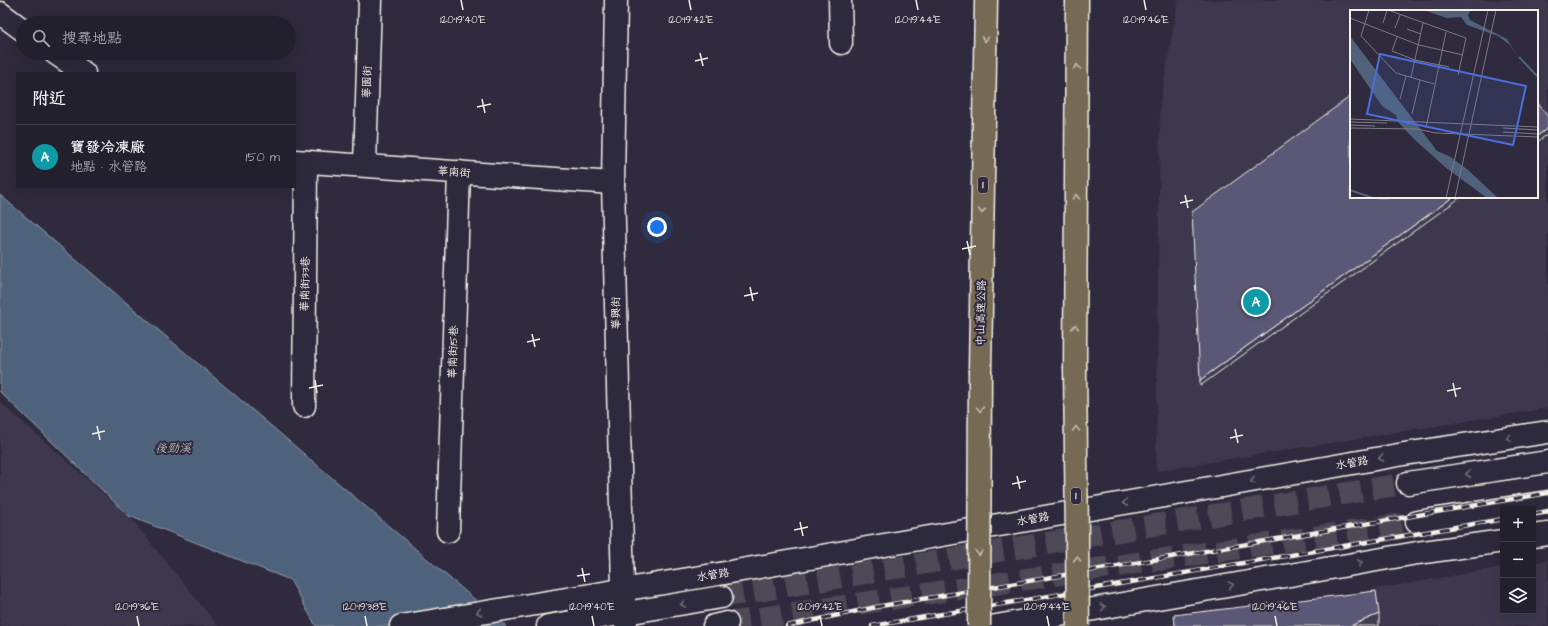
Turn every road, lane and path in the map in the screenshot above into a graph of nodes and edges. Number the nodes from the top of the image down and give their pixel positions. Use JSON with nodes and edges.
{"nodes":[{"id":1,"x":370,"y":0,"type":"edge"},
{"id":2,"x":616,"y":0,"type":"edge"},
{"id":3,"x":840,"y":0,"type":"edge"},
{"id":4,"x":986,"y":0,"type":"edge"},
{"id":5,"x":1077,"y":0,"type":"edge"},
{"id":6,"x":0,"y":13,"type":"edge"},
{"id":7,"x":16,"y":25,"type":"edge"},
{"id":8,"x":841,"y":43,"type":"dead end"},
{"id":9,"x":65,"y":60,"type":"edge"},
{"id":10,"x":83,"y":72,"type":"edge"},
{"id":11,"x":301,"y":162,"type":"edge"},
{"id":12,"x":365,"y":165,"type":"junction"},
{"id":13,"x":459,"y":172,"type":"junction"},
{"id":14,"x":613,"y":183,"type":"junction"},
{"id":15,"x":304,"y":406,"type":"dead end"},
{"id":16,"x":1548,"y":432,"type":"edge"},
{"id":17,"x":1548,"y":462,"type":"edge"},
{"id":18,"x":1408,"y":483,"type":"tunnel mouth"},
{"id":19,"x":1548,"y":502,"type":"edge"},
{"id":20,"x":1417,"y":522,"type":"tunnel mouth"},
{"id":21,"x":448,"y":531,"type":"dead end"},
{"id":22,"x":1548,"y":534,"type":"edge"},
{"id":23,"x":1536,"y":536,"type":"edge"},
{"id":24,"x":1500,"y":541,"type":"edge"},
{"id":25,"x":623,"y":589,"type":"junction"},
{"id":26,"x":721,"y":597,"type":"tunnel mouth"},
{"id":27,"x":625,"y":620,"type":"edge"},
{"id":28,"x":401,"y":626,"type":"edge"},
{"id":29,"x":548,"y":626,"type":"edge"},
{"id":30,"x":979,"y":626,"type":"edge"},
{"id":31,"x":996,"y":626,"type":"edge"},
{"id":32,"x":1078,"y":626,"type":"edge"}],
"edges":[{"from":1,"to":12,"type":"street","name":"華園街"},
{"from":2,"to":14,"type":"street","name":"華興街"},
{"from":3,"to":8,"type":"street"},
{"from":4,"to":30,"type":"highway","name":"中山高速公路","number":"1","one_way":true,"bridge":true},
{"from":32,"to":5,"type":"highway","number":"1","one_way":true,"bridge":true},
{"from":6,"to":7,"type":"street"},
{"from":9,"to":10,"type":"street"},
{"from":11,"to":12,"type":"street","name":"華南街"},
{"from":11,"to":15,"type":"street","name":"華南街33巷"},
{"from":12,"to":13,"type":"street","name":"華南街"},
{"from":13,"to":14,"type":"street","name":"華南街"},
{"from":13,"to":21,"type":"street","name":"華南街15巷"},
{"from":14,"to":25,"type":"street","name":"華興街"},
{"from":16,"to":25,"type":"street","name":"水管路","one_way":true},
{"from":17,"to":18,"type":"street","one_way":true},
{"from":19,"to":20,"type":"street"},
{"from":22,"to":23,"type":"street"},
{"from":31,"to":24,"type":"street","one_way":true},
{"from":25,"to":27,"type":"street","name":"華興街"},
{"from":25,"to":28,"type":"street","name":"水管路","one_way":true},
{"from":26,"to":27,"type":"street","one_way":true},
{"from":27,"to":29,"type":"street"}]}
